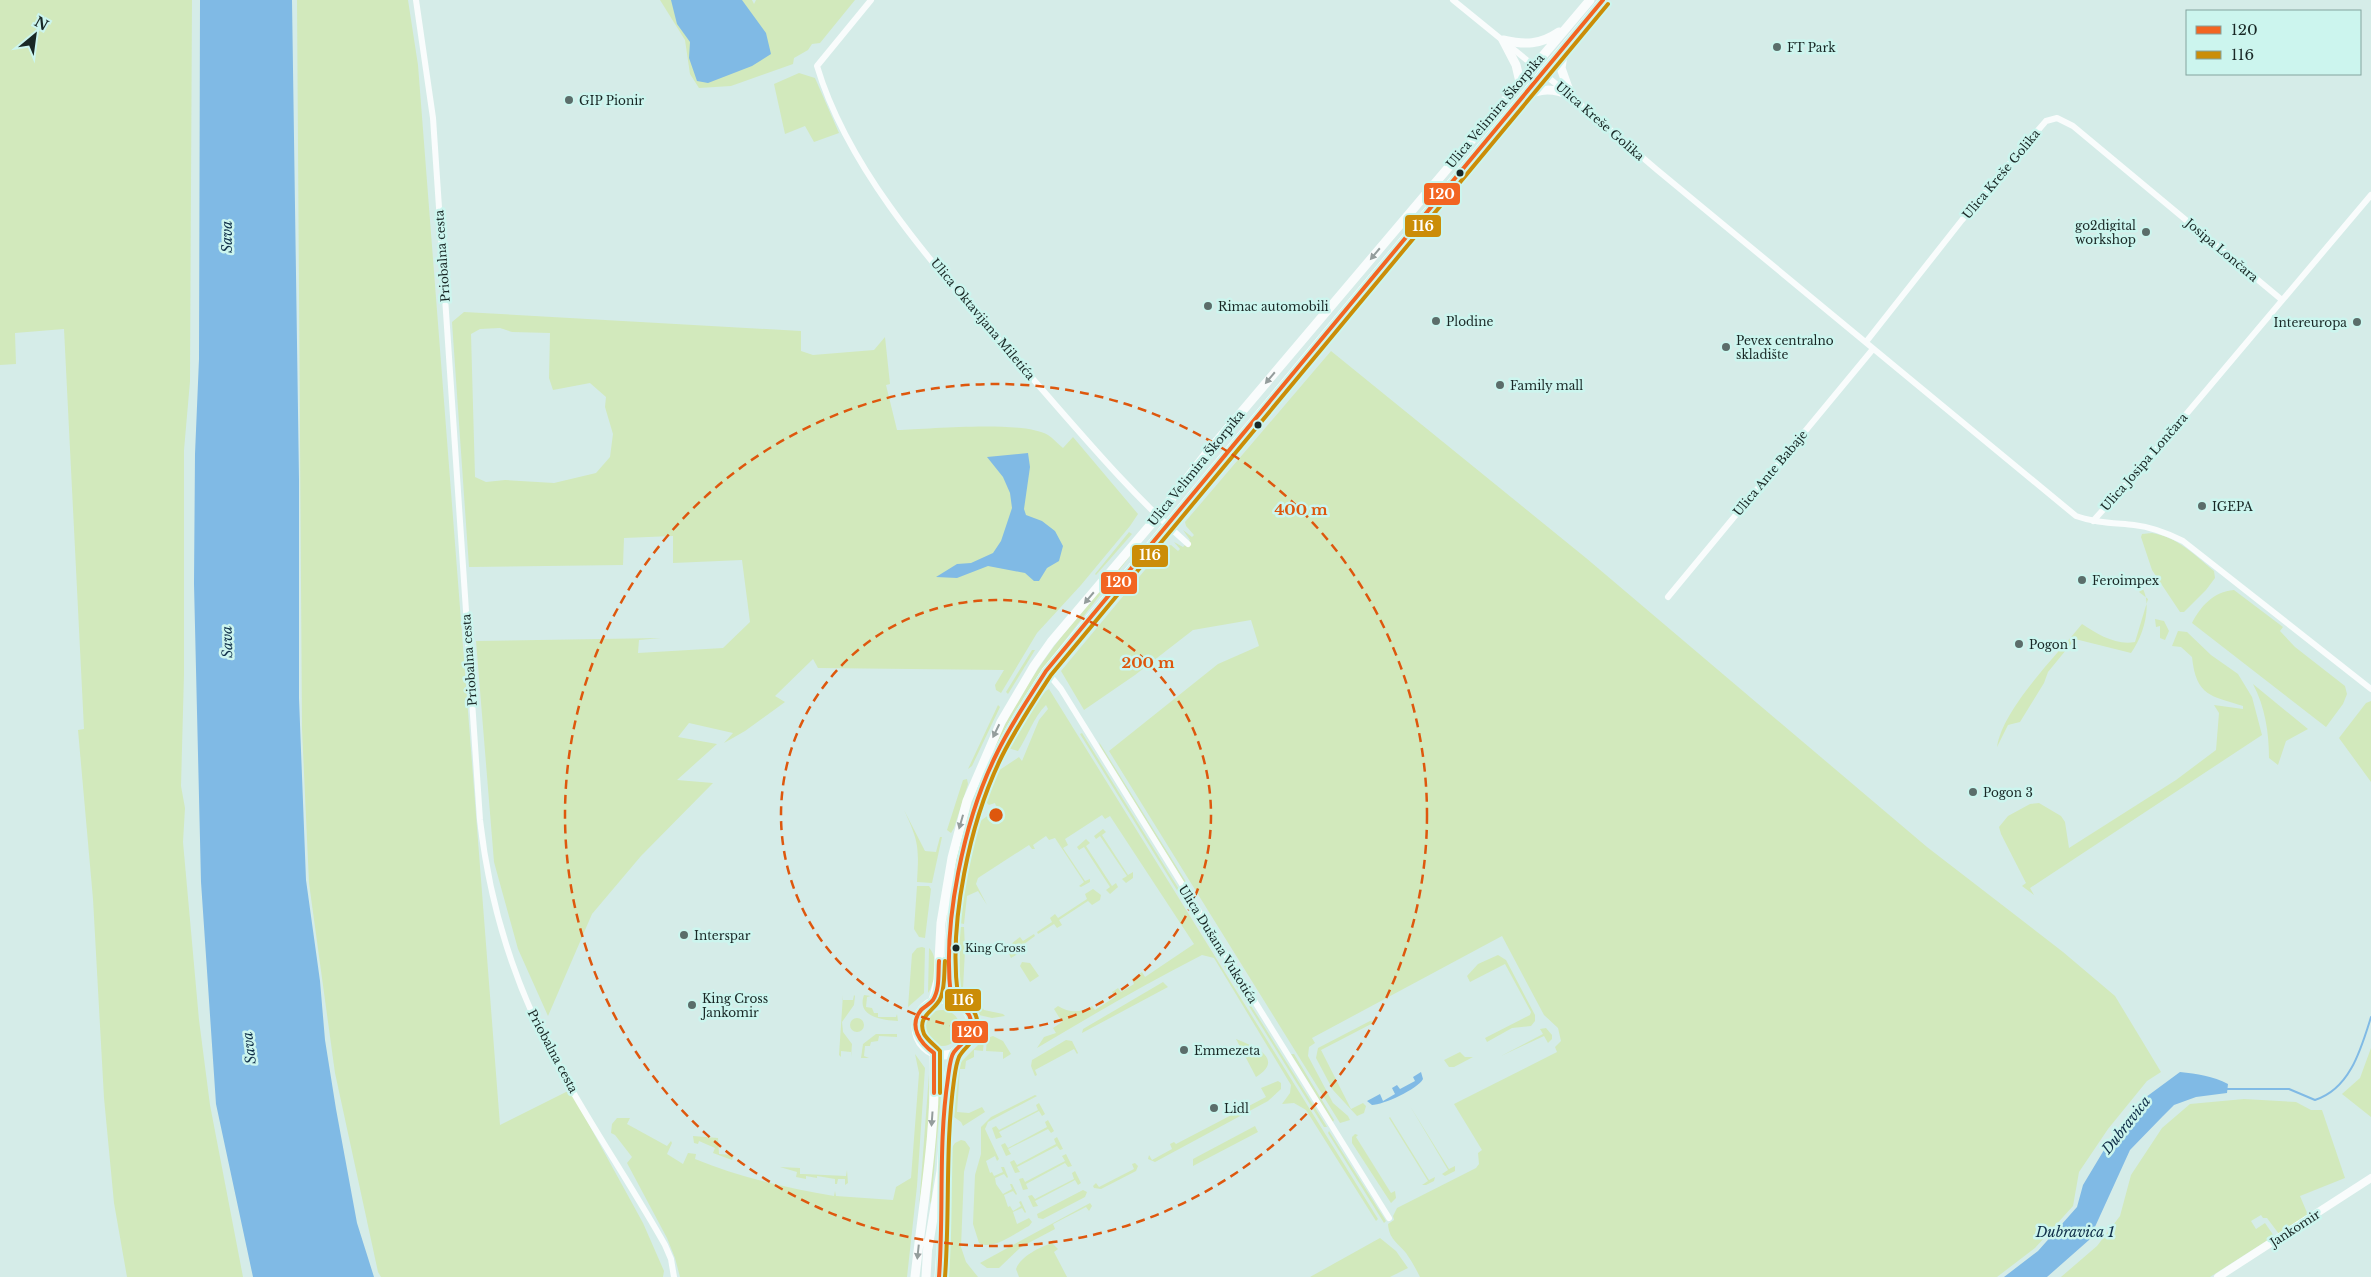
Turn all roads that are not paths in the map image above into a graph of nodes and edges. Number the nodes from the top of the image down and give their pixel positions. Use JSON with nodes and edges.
{"nodes":[{"id":1,"x":416,"y":0,"type":"edge"},
{"id":2,"x":871,"y":0,"type":"edge"},
{"id":3,"x":1453,"y":0,"type":"edge"},
{"id":4,"x":1590,"y":0,"type":"edge"},
{"id":5,"x":1603,"y":0,"type":"edge"},
{"id":6,"x":1568,"y":26,"type":"junction"},
{"id":7,"x":1503,"y":40,"type":"junction"},
{"id":8,"x":1566,"y":44,"type":"junction"},
{"id":9,"x":1534,"y":65,"type":"junction"},
{"id":10,"x":1542,"y":72,"type":"junction"},
{"id":11,"x":1520,"y":82,"type":"junction"},
{"id":12,"x":1572,"y":96,"type":"junction"},
{"id":13,"x":1521,"y":98,"type":"junction"},
{"id":14,"x":2371,"y":195,"type":"edge"},
{"id":15,"x":2162,"y":200,"type":"joint"},
{"id":16,"x":2282,"y":300,"type":"junction"},
{"id":17,"x":1866,"y":342,"type":"junction"},
{"id":18,"x":1873,"y":349,"type":"junction"},
{"id":19,"x":1158,"y":516,"type":"junction"},
{"id":20,"x":2093,"y":521,"type":"junction"},
{"id":21,"x":1168,"y":525,"type":"junction"},
{"id":22,"x":1188,"y":544,"type":"dead end"},
{"id":23,"x":1668,"y":597,"type":"dead end"},
{"id":24,"x":1046,"y":671,"type":"junction"},
{"id":25,"x":2371,"y":689,"type":"edge"},
{"id":26,"x":953,"y":1000,"type":"junction"},
{"id":27,"x":932,"y":1001,"type":"junction"},
{"id":28,"x":934,"y":1052,"type":"junction"},
{"id":29,"x":954,"y":1052,"type":"junction"},
{"id":30,"x":928,"y":1169,"type":"junction"},
{"id":31,"x":941,"y":1171,"type":"junction"},
{"id":32,"x":2371,"y":1178,"type":"edge"},
{"id":33,"x":1389,"y":1218,"type":"dead end"},
{"id":34,"x":928,"y":1248,"type":"junction"},
{"id":35,"x":674,"y":1277,"type":"edge"},
{"id":36,"x":915,"y":1277,"type":"edge"},
{"id":37,"x":926,"y":1277,"type":"edge"},
{"id":38,"x":938,"y":1277,"type":"edge"},
{"id":39,"x":2218,"y":1277,"type":"edge"}],
"edges":[{"from":1,"to":35,"type":"street","name":"Priobalna cesta"},
{"from":2,"to":19,"type":"street","name":"Ulica Oktavijana Miletića"},
{"from":3,"to":7,"type":"street","name":"Ulica Kreše Golika"},
{"from":4,"to":6,"type":"main road","name":"Ulica Velimira Škorpika"},
{"from":5,"to":8,"type":"main road","name":"Ulica Velimira Škorpika"},
{"from":6,"to":7,"type":"main road"},
{"from":6,"to":9,"type":"main road","name":"Ulica Velimira Škorpika"},
{"from":7,"to":9,"type":"street","name":"Ulica Kreše Golika"},
{"from":7,"to":11,"type":"main road"},
{"from":8,"to":10,"type":"main road","name":"Ulica Velimira Škorpika"},
{"from":8,"to":12,"type":"main road"},
{"from":9,"to":10,"type":"street","name":"Ulica Kreše Golika"},
{"from":9,"to":11,"type":"main road","name":"Ulica Velimira Škorpika"},
{"from":10,"to":12,"type":"street","name":"Ulica Kreše Golika"},
{"from":10,"to":13,"type":"main road","name":"Ulica Velimira Škorpika"},
{"from":11,"to":19,"type":"main road","name":"Ulica Velimira Škorpika","one_way":true},
{"from":12,"to":13,"type":"main road"},
{"from":12,"to":17,"type":"street","name":"Ulica Kreše Golika"},
{"from":13,"to":21,"type":"main road","name":"Ulica Velimira Škorpika"},
{"from":14,"to":16,"type":"street","name":"Ulica Josipa Lončara"},
{"from":15,"to":16,"type":"street","name":"Josipa Lončara"},
{"from":15,"to":17,"type":"street","name":"Ulica Kreše Golika"},
{"from":16,"to":20,"type":"street","name":"Ulica Josipa Lončara"},
{"from":17,"to":18,"type":"street","name":"Ulica Kreše Golika"},
{"from":18,"to":20,"type":"street","name":"Ulica Kreše Golika"},
{"from":18,"to":23,"type":"street","name":"Ulica Ante Babaje"},
{"from":19,"to":21,"type":"street","name":"Ulica Oktavijana Miletića"},
{"from":19,"to":27,"type":"main road","name":"Ulica Velimira Škorpika","one_way":true},
{"from":20,"to":25,"type":"street","name":"Ulica Josipa Lončara"},
{"from":21,"to":22,"type":"street","name":"Ulica Oktavijana Miletića"},
{"from":21,"to":24,"type":"main road","name":"Ulica Velimira Škorpika"},
{"from":24,"to":26,"type":"main road","name":"Ulica Velimira Škorpika"},
{"from":24,"to":33,"type":"street","name":"Ulica Dušana Vukotića"},
{"from":26,"to":27,"type":"main road"},
{"from":26,"to":29,"type":"main road"},
{"from":27,"to":28,"type":"main road"},
{"from":28,"to":29,"type":"main road"},
{"from":28,"to":30,"type":"main road","one_way":true},
{"from":29,"to":31,"type":"main road"},
{"from":30,"to":34,"type":"main road"},
{"from":30,"to":36,"type":"main road","one_way":true},
{"from":31,"to":34,"type":"main road"},
{"from":31,"to":38,"type":"main road"},
{"from":32,"to":39,"type":"street","name":"Jankomir"},
{"from":34,"to":37,"type":"main road"}]}
